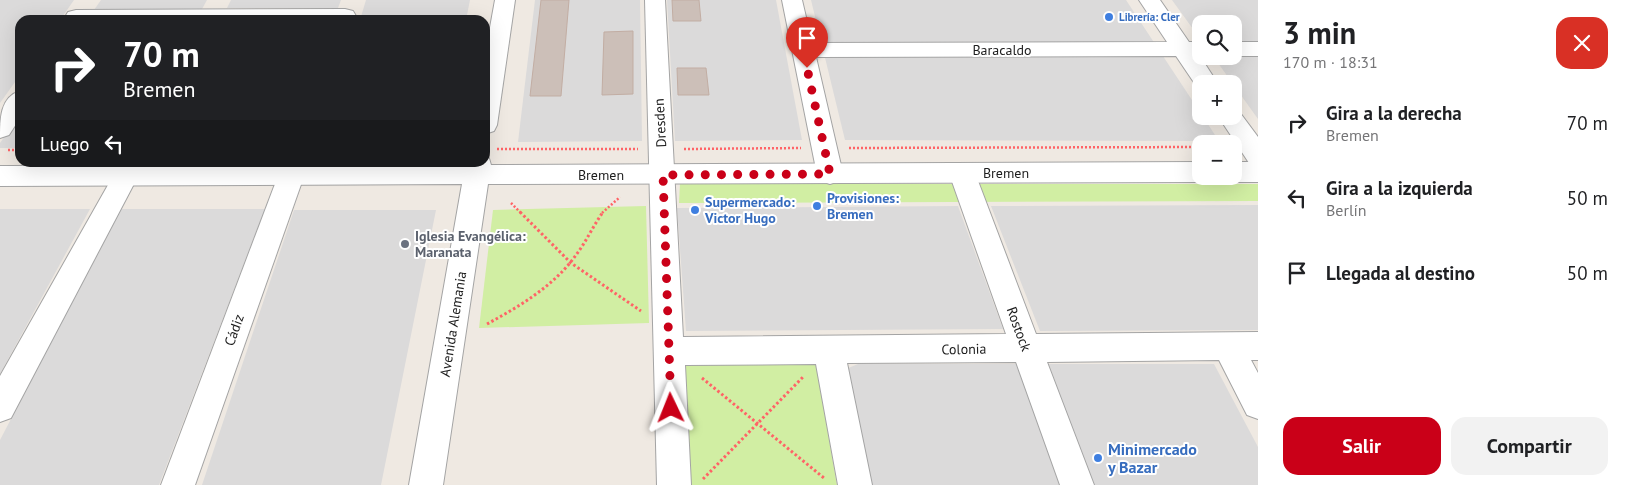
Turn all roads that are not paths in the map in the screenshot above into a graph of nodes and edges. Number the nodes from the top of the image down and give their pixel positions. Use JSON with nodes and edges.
{"nodes":[{"id":1,"x":505,"y":0,"type":"edge"},
{"id":2,"x":655,"y":0,"type":"edge"},
{"id":3,"x":792,"y":0,"type":"edge"},
{"id":4,"x":1149,"y":0,"type":"edge"},
{"id":5,"x":79,"y":12,"type":"edge"},
{"id":6,"x":216,"y":12,"type":"edge"},
{"id":7,"x":347,"y":12,"type":"edge"},
{"id":8,"x":1192,"y":49,"type":"edge"},
{"id":9,"x":1242,"y":49,"type":"edge"},
{"id":10,"x":1258,"y":49,"type":"edge"},
{"id":11,"x":491,"y":50,"type":"edge"},
{"id":12,"x":803,"y":50,"type":"junction"},
{"id":13,"x":15,"y":106,"type":"edge"},
{"id":14,"x":1236,"y":125,"type":"edge"},
{"id":15,"x":0,"y":129,"type":"edge"},
{"id":16,"x":1258,"y":156,"type":"edge"},
{"id":17,"x":130,"y":169,"type":"edge"},
{"id":18,"x":478,"y":169,"type":"edge"},
{"id":19,"x":1192,"y":172,"type":"edge"},
{"id":20,"x":1242,"y":172,"type":"edge"},
{"id":21,"x":1258,"y":172,"type":"edge"},
{"id":22,"x":962,"y":173,"type":"junction"},
{"id":23,"x":830,"y":174,"type":"junction"},
{"id":24,"x":663,"y":175,"type":"junction"},
{"id":25,"x":0,"y":176,"type":"edge"},
{"id":26,"x":291,"y":176,"type":"junction"},
{"id":27,"x":669,"y":341,"type":"junction"},
{"id":28,"x":1227,"y":346,"type":"junction"},
{"id":29,"x":1258,"y":346,"type":"edge"},
{"id":30,"x":1026,"y":348,"type":"junction"},
{"id":31,"x":829,"y":350,"type":"junction"},
{"id":32,"x":1258,"y":404,"type":"edge"},
{"id":33,"x":0,"y":407,"type":"edge"},
{"id":34,"x":840,"y":482,"type":"edge"},
{"id":35,"x":178,"y":485,"type":"edge"},
{"id":36,"x":426,"y":485,"type":"edge"},
{"id":37,"x":674,"y":485,"type":"edge"},
{"id":38,"x":1077,"y":485,"type":"edge"}],
"edges":[{"from":1,"to":11,"type":"street"},
{"from":2,"to":24,"type":"street","name":"Dresden"},
{"from":3,"to":12,"type":"street"},
{"from":4,"to":8,"type":"street"},
{"from":5,"to":6,"type":"street"},
{"from":6,"to":7,"type":"street"},
{"from":8,"to":12,"type":"street","name":"Baracaldo"},
{"from":9,"to":10,"type":"street"},
{"from":12,"to":23,"type":"street"},
{"from":13,"to":15,"type":"street"},
{"from":14,"to":16,"type":"street"},
{"from":17,"to":25,"type":"street","name":"Bremen"},
{"from":17,"to":26,"type":"street","name":"Bremen"},
{"from":17,"to":33,"type":"street"},
{"from":18,"to":24,"type":"street","name":"Bremen"},
{"from":18,"to":26,"type":"street","name":"Bremen"},
{"from":18,"to":36,"type":"street","name":"Avenida Alemania"},
{"from":19,"to":22,"type":"street","name":"Bremen"},
{"from":20,"to":21,"type":"street"},
{"from":22,"to":23,"type":"street","name":"Bremen"},
{"from":22,"to":30,"type":"street","name":"Rostock"},
{"from":23,"to":24,"type":"street","name":"Bremen"},
{"from":24,"to":27,"type":"street","name":"Dresden"},
{"from":26,"to":35,"type":"street","name":"Cádiz"},
{"from":27,"to":31,"type":"street","name":"Colonia"},
{"from":27,"to":37,"type":"street","name":"Dresden"},
{"from":28,"to":29,"type":"street","name":"Colonia"},
{"from":28,"to":30,"type":"street","name":"Colonia"},
{"from":28,"to":32,"type":"street"},
{"from":30,"to":31,"type":"street","name":"Colonia"},
{"from":30,"to":38,"type":"street","name":"Rostock"},
{"from":31,"to":34,"type":"street"}]}
